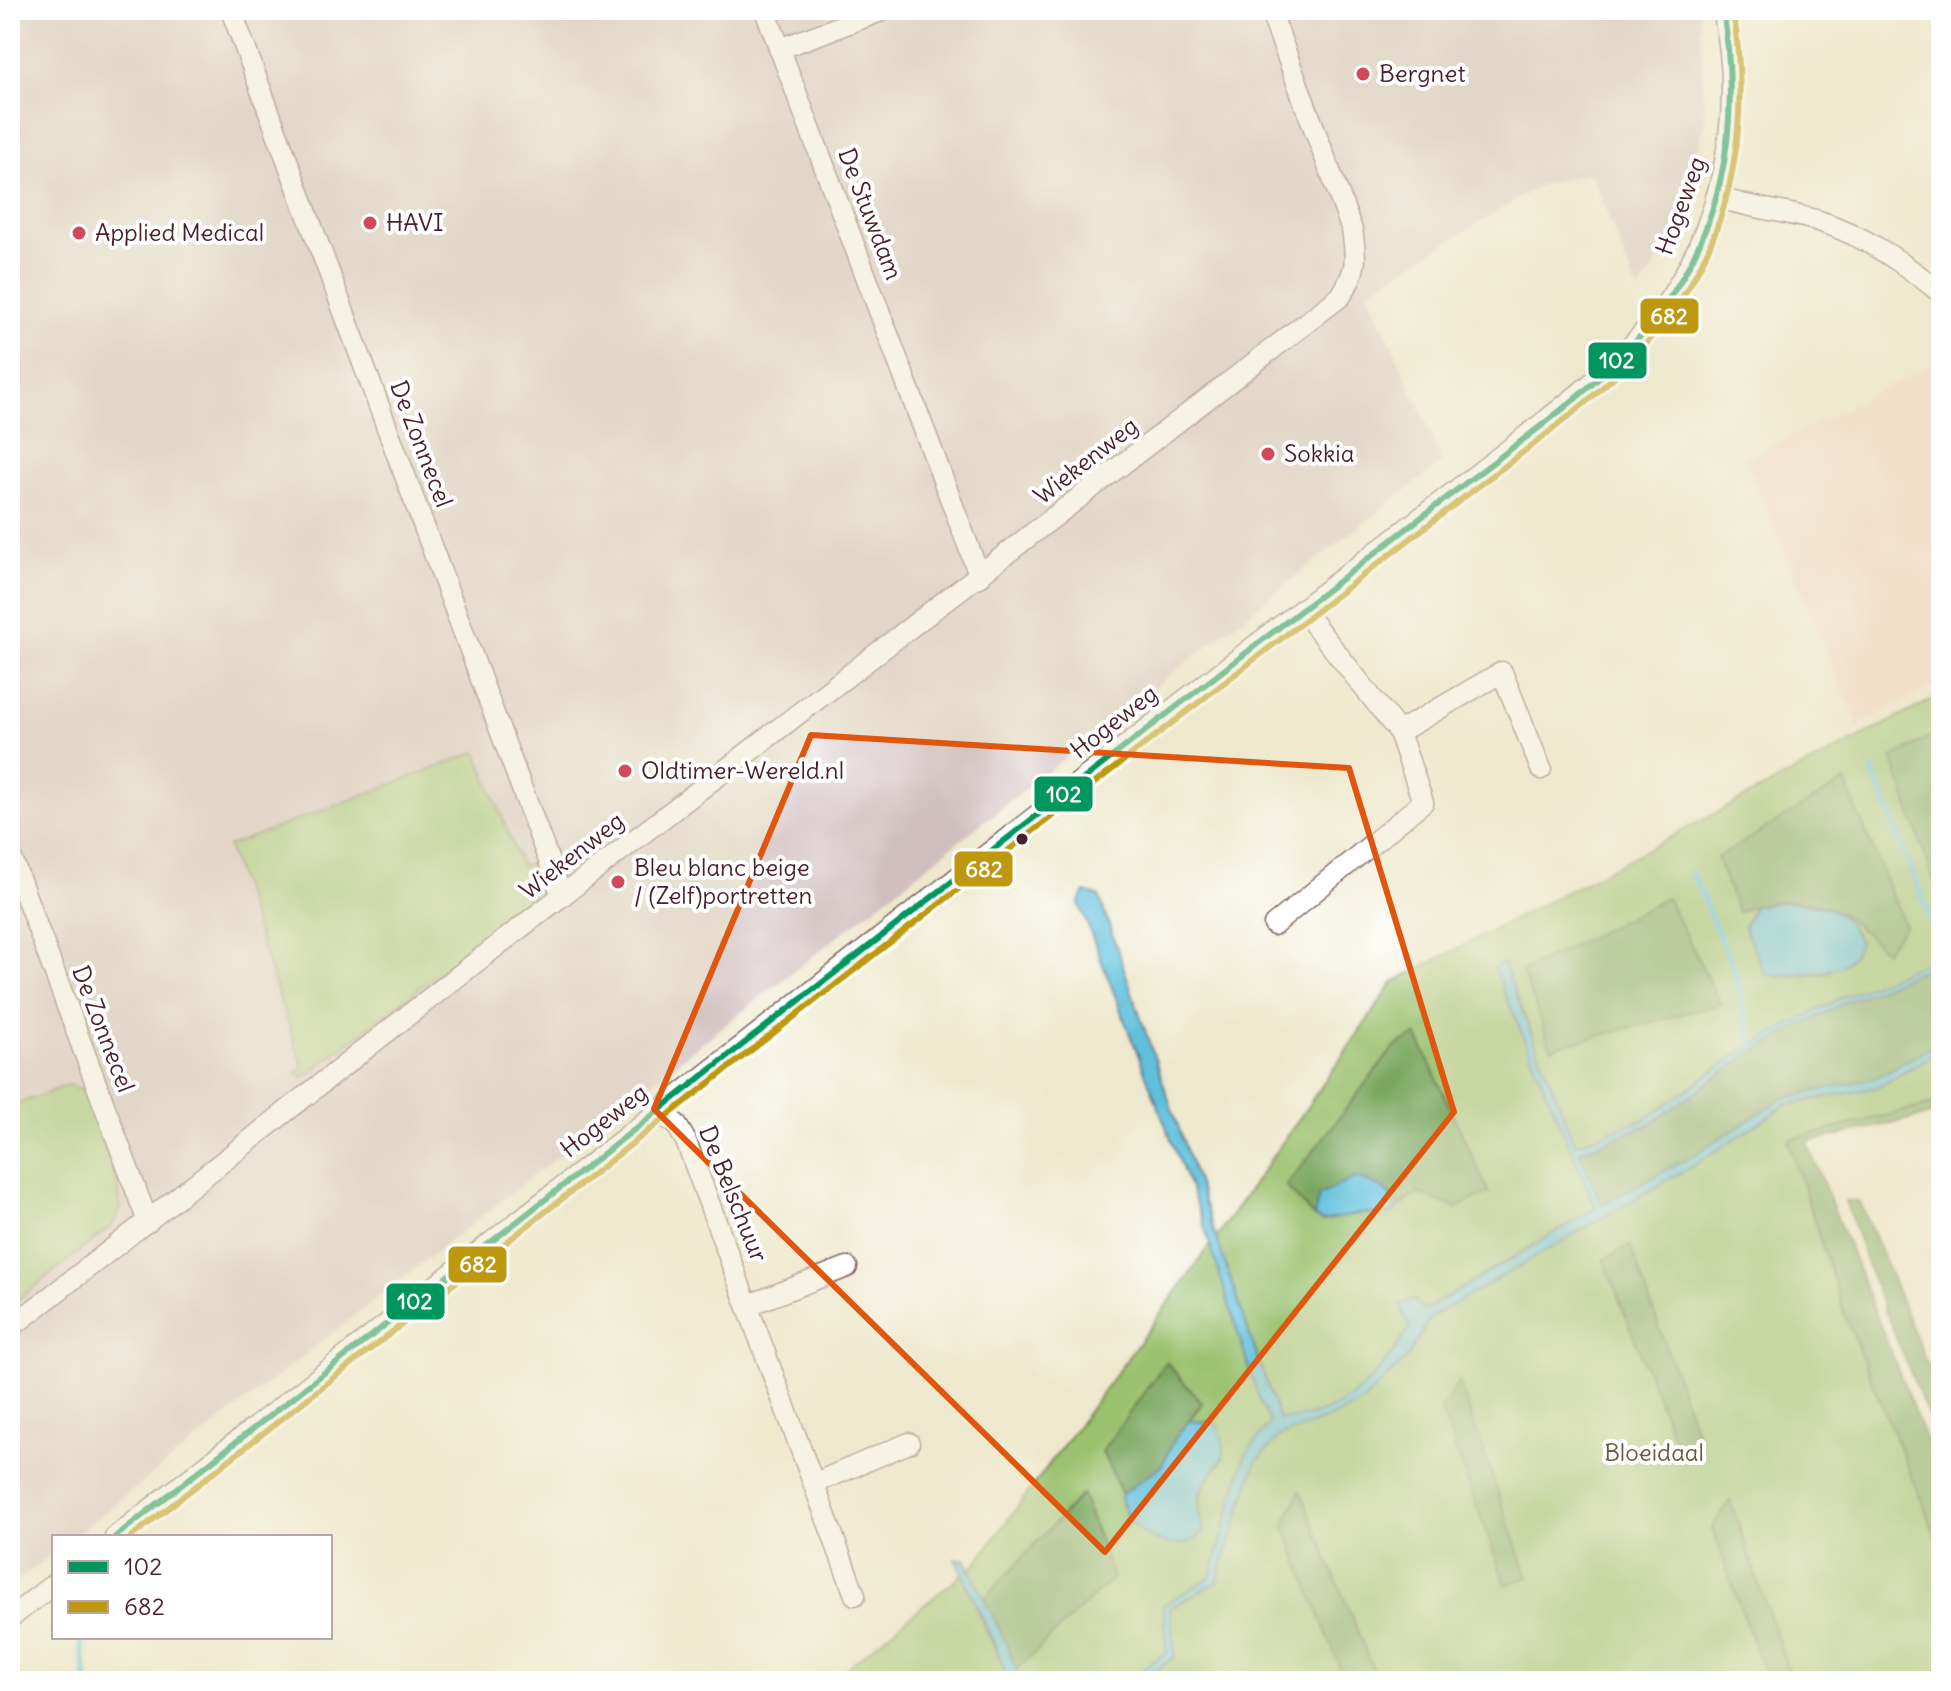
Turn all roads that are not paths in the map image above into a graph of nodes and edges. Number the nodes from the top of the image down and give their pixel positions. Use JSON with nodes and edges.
{"nodes":[{"id":1,"x":231,"y":10,"type":"edge"},
{"id":2,"x":765,"y":10,"type":"edge"},
{"id":3,"x":884,"y":10,"type":"edge"},
{"id":4,"x":1270,"y":10,"type":"edge"},
{"id":5,"x":1723,"y":10,"type":"edge"},
{"id":6,"x":779,"y":49,"type":"junction"},
{"id":7,"x":1716,"y":197,"type":"junction"},
{"id":8,"x":1941,"y":293,"type":"edge"},
{"id":9,"x":980,"y":577,"type":"junction"},
{"id":10,"x":1302,"y":609,"type":"junction"},
{"id":11,"x":1399,"y":732,"type":"junction"},
{"id":12,"x":1541,"y":769,"type":"dead end"},
{"id":13,"x":10,"y":854,"type":"edge"},
{"id":14,"x":562,"y":896,"type":"junction"},
{"id":15,"x":1274,"y":925,"type":"dead end"},
{"id":16,"x":657,"y":1112,"type":"junction"},
{"id":17,"x":148,"y":1222,"type":"junction"},
{"id":18,"x":847,"y":1267,"type":"dead end"},
{"id":19,"x":749,"y":1305,"type":"junction"},
{"id":20,"x":10,"y":1328,"type":"edge"},
{"id":21,"x":909,"y":1443,"type":"dead end"},
{"id":22,"x":815,"y":1483,"type":"junction"},
{"id":23,"x":118,"y":1535,"type":"edge"},
{"id":24,"x":52,"y":1586,"type":"edge"},
{"id":25,"x":855,"y":1595,"type":"dead end"},
{"id":26,"x":10,"y":1618,"type":"edge"}],
"edges":[{"from":1,"to":14,"type":"street","name":"De Zonnecel"},
{"from":2,"to":6,"type":"street","name":"De Stuwdam"},
{"from":3,"to":6,"type":"street"},
{"from":4,"to":9,"type":"street","name":"Wiekenweg"},
{"from":5,"to":7,"type":"street","name":"Hogeweg"},
{"from":6,"to":9,"type":"street","name":"De Stuwdam"},
{"from":7,"to":8,"type":"street"},
{"from":7,"to":10,"type":"street","name":"Hogeweg"},
{"from":9,"to":14,"type":"street","name":"Wiekenweg"},
{"from":10,"to":11,"type":"street"},
{"from":10,"to":16,"type":"street","name":"Hogeweg"},
{"from":11,"to":12,"type":"street"},
{"from":11,"to":15,"type":"street"},
{"from":13,"to":17,"type":"street","name":"De Zonnecel"},
{"from":14,"to":17,"type":"street","name":"Wiekenweg"},
{"from":16,"to":19,"type":"street","name":"De Belschuur"},
{"from":16,"to":23,"type":"street","name":"Hogeweg"},
{"from":17,"to":20,"type":"street","name":"Wiekenweg"},
{"from":18,"to":19,"type":"street"},
{"from":19,"to":22,"type":"street","name":"De Belschuur"},
{"from":21,"to":22,"type":"street"},
{"from":22,"to":25,"type":"street","name":"De Belschuur"},
{"from":24,"to":26,"type":"street"}]}
